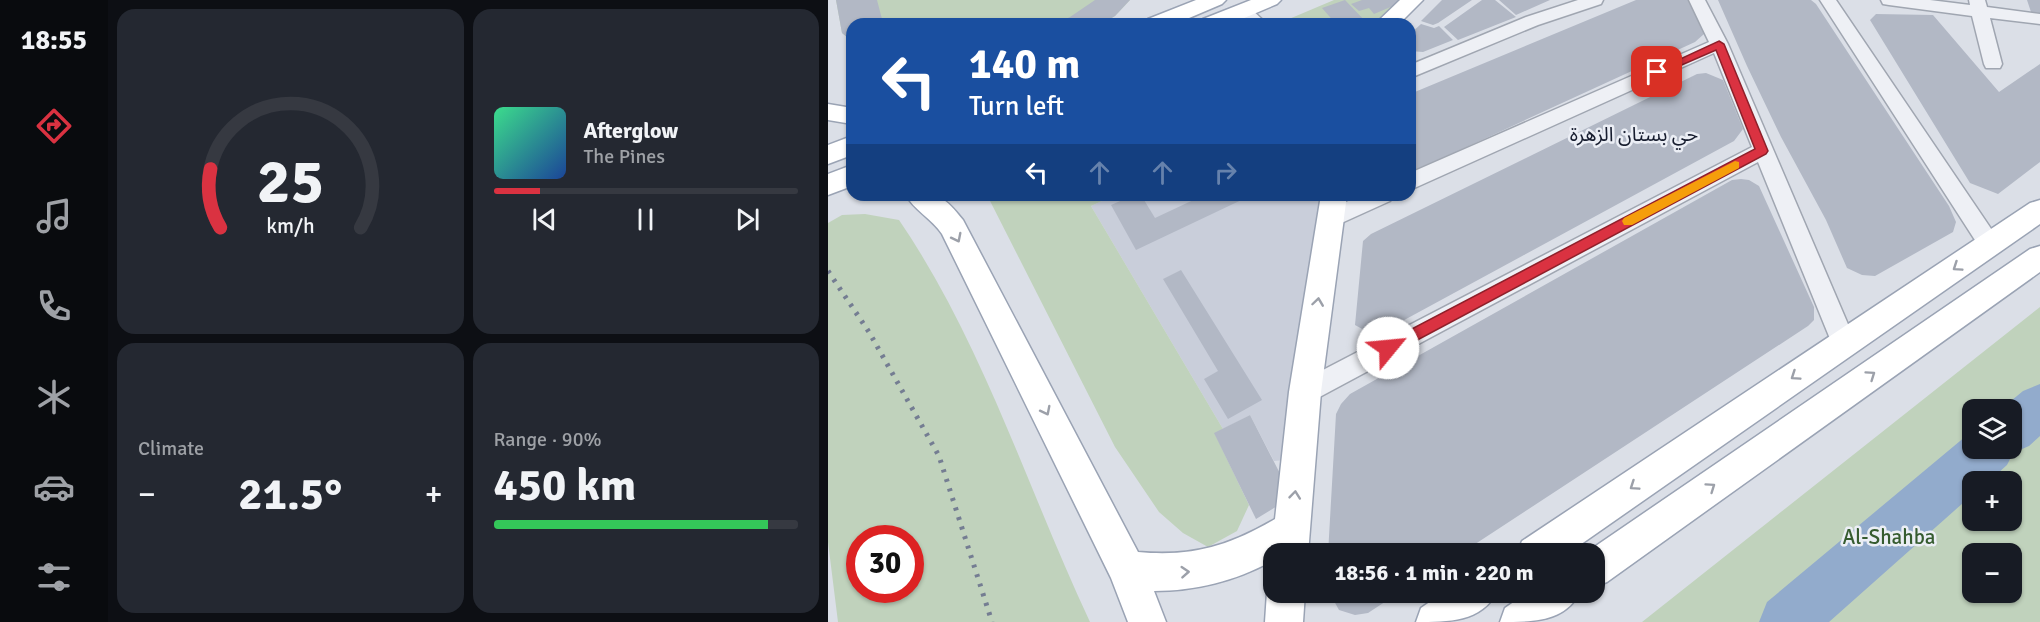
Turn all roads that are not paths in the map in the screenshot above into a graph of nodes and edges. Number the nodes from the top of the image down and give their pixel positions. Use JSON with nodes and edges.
{"nodes":[{"id":1,"x":1270,"y":0,"type":"edge"},
{"id":2,"x":1412,"y":0,"type":"edge"},
{"id":3,"x":1595,"y":0,"type":"edge"},
{"id":4,"x":1697,"y":0,"type":"edge"},
{"id":5,"x":1828,"y":0,"type":"edge"},
{"id":6,"x":1889,"y":0,"type":"edge"},
{"id":7,"x":1202,"y":2,"type":"edge"},
{"id":8,"x":1978,"y":6,"type":"edge"},
{"id":9,"x":1251,"y":17,"type":"edge"},
{"id":10,"x":1169,"y":18,"type":"edge"},
{"id":11,"x":1392,"y":18,"type":"edge"},
{"id":12,"x":2040,"y":19,"type":"edge"},
{"id":13,"x":1719,"y":44,"type":"junction"},
{"id":14,"x":1993,"y":64,"type":"dead end"},
{"id":15,"x":1416,"y":69,"type":"edge"},
{"id":16,"x":828,"y":112,"type":"edge"},
{"id":17,"x":846,"y":115,"type":"edge"},
{"id":18,"x":846,"y":148,"type":"edge"},
{"id":19,"x":1762,"y":151,"type":"junction"},
{"id":20,"x":828,"y":155,"type":"edge"},
{"id":21,"x":1416,"y":179,"type":"edge"},
{"id":22,"x":927,"y":201,"type":"edge"},
{"id":23,"x":1356,"y":201,"type":"edge"},
{"id":24,"x":1331,"y":207,"type":"edge"},
{"id":25,"x":2040,"y":210,"type":"edge"},
{"id":26,"x":1990,"y":245,"type":"junction"},
{"id":27,"x":2040,"y":257,"type":"edge"},
{"id":28,"x":1844,"y":343,"type":"junction"},
{"id":29,"x":1305,"y":392,"type":"junction"},
{"id":30,"x":1291,"y":541,"type":"edge"},
{"id":31,"x":1551,"y":543,"type":"edge"},
{"id":32,"x":1605,"y":561,"type":"edge"},
{"id":33,"x":1127,"y":570,"type":"junction"},
{"id":34,"x":1285,"y":603,"type":"edge"},
{"id":35,"x":1462,"y":603,"type":"edge"},
{"id":36,"x":1547,"y":603,"type":"edge"},
{"id":37,"x":1147,"y":622,"type":"edge"},
{"id":38,"x":1284,"y":622,"type":"edge"},
{"id":39,"x":1435,"y":622,"type":"edge"},
{"id":40,"x":1520,"y":622,"type":"edge"}],
"edges":[{"from":1,"to":9,"type":"main road"},
{"from":2,"to":11,"type":"main road"},
{"from":3,"to":15,"type":"street"},
{"from":4,"to":13,"type":"street"},
{"from":5,"to":26,"type":"street"},
{"from":6,"to":8,"type":"street"},
{"from":7,"to":10,"type":"main road"},
{"from":8,"to":12,"type":"street"},
{"from":8,"to":14,"type":"street"},
{"from":13,"to":19,"type":"street"},
{"from":13,"to":21,"type":"street"},
{"from":16,"to":17,"type":"main road"},
{"from":18,"to":20,"type":"main road"},
{"from":19,"to":28,"type":"street"},
{"from":19,"to":29,"type":"street"},
{"from":22,"to":33,"type":"main road","one_way":true},
{"from":23,"to":24,"type":"street"},
{"from":29,"to":24,"type":"main road","one_way":true},
{"from":25,"to":26,"type":"main road"},
{"from":26,"to":28,"type":"main road","one_way":true},
{"from":32,"to":27,"type":"main road","one_way":true},
{"from":28,"to":31,"type":"main road","one_way":true},
{"from":30,"to":29,"type":"main road","one_way":true},
{"from":33,"to":30,"type":"main road","one_way":true},
{"from":33,"to":37,"type":"main road"},
{"from":34,"to":38,"type":"main road"},
{"from":35,"to":39,"type":"main road"},
{"from":36,"to":40,"type":"main road"}]}
